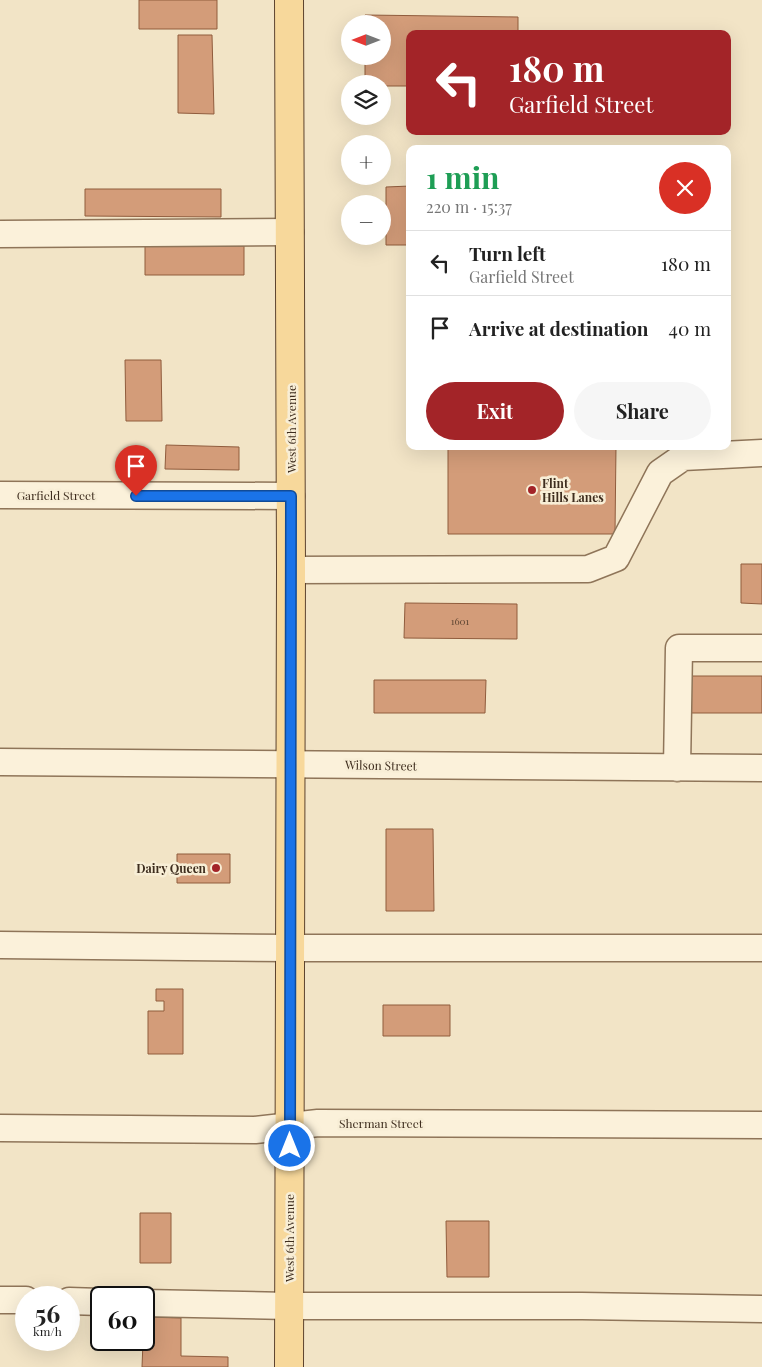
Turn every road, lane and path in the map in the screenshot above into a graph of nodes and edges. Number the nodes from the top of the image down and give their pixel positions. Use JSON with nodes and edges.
{"nodes":[{"id":1,"x":289,"y":0,"type":"edge"},
{"id":2,"x":290,"y":232,"type":"junction"},
{"id":3,"x":0,"y":234,"type":"edge"},
{"id":4,"x":762,"y":452,"type":"edge"},
{"id":5,"x":0,"y":495,"type":"edge"},
{"id":6,"x":291,"y":496,"type":"junction"},
{"id":7,"x":291,"y":570,"type":"junction"},
{"id":8,"x":762,"y":648,"type":"edge"},
{"id":9,"x":0,"y":762,"type":"edge"},
{"id":10,"x":290,"y":764,"type":"junction"},
{"id":11,"x":676,"y":768,"type":"junction"},
{"id":12,"x":762,"y":768,"type":"edge"},
{"id":13,"x":0,"y":945,"type":"edge"},
{"id":14,"x":290,"y":948,"type":"junction"},
{"id":15,"x":762,"y":948,"type":"edge"},
{"id":16,"x":762,"y":1125,"type":"edge"},
{"id":17,"x":290,"y":1127,"type":"junction"},
{"id":18,"x":0,"y":1128,"type":"edge"},
{"id":19,"x":0,"y":1300,"type":"edge"},
{"id":20,"x":15,"y":1300,"type":"edge"},
{"id":21,"x":155,"y":1303,"type":"edge"},
{"id":22,"x":288,"y":1306,"type":"junction"},
{"id":23,"x":762,"y":1309,"type":"edge"},
{"id":24,"x":288,"y":1367,"type":"edge"}],
"edges":[{"from":1,"to":2,"type":"main road","name":"West 6th Avenue"},
{"from":2,"to":3,"type":"street"},
{"from":2,"to":6,"type":"main road","name":"West 6th Avenue"},
{"from":4,"to":7,"type":"street"},
{"from":5,"to":6,"type":"street","name":"Garfield Street"},
{"from":6,"to":7,"type":"main road","name":"West 6th Avenue"},
{"from":7,"to":10,"type":"main road","name":"West 6th Avenue"},
{"from":8,"to":11,"type":"street"},
{"from":9,"to":10,"type":"street","name":"Wilson Street"},
{"from":10,"to":11,"type":"street","name":"Wilson Street"},
{"from":10,"to":14,"type":"main road","name":"West 6th Avenue"},
{"from":11,"to":12,"type":"street","name":"Wilson Street"},
{"from":13,"to":14,"type":"street"},
{"from":14,"to":15,"type":"street"},
{"from":14,"to":17,"type":"main road","name":"West 6th Avenue"},
{"from":16,"to":17,"type":"street","name":"Sherman Street"},
{"from":17,"to":18,"type":"street","name":"Sherman Street"},
{"from":17,"to":22,"type":"main road","name":"West 6th Avenue"},
{"from":19,"to":20,"type":"street"},
{"from":21,"to":22,"type":"street"},
{"from":22,"to":23,"type":"street"},
{"from":22,"to":24,"type":"main road","name":"West 6th Avenue"}]}
